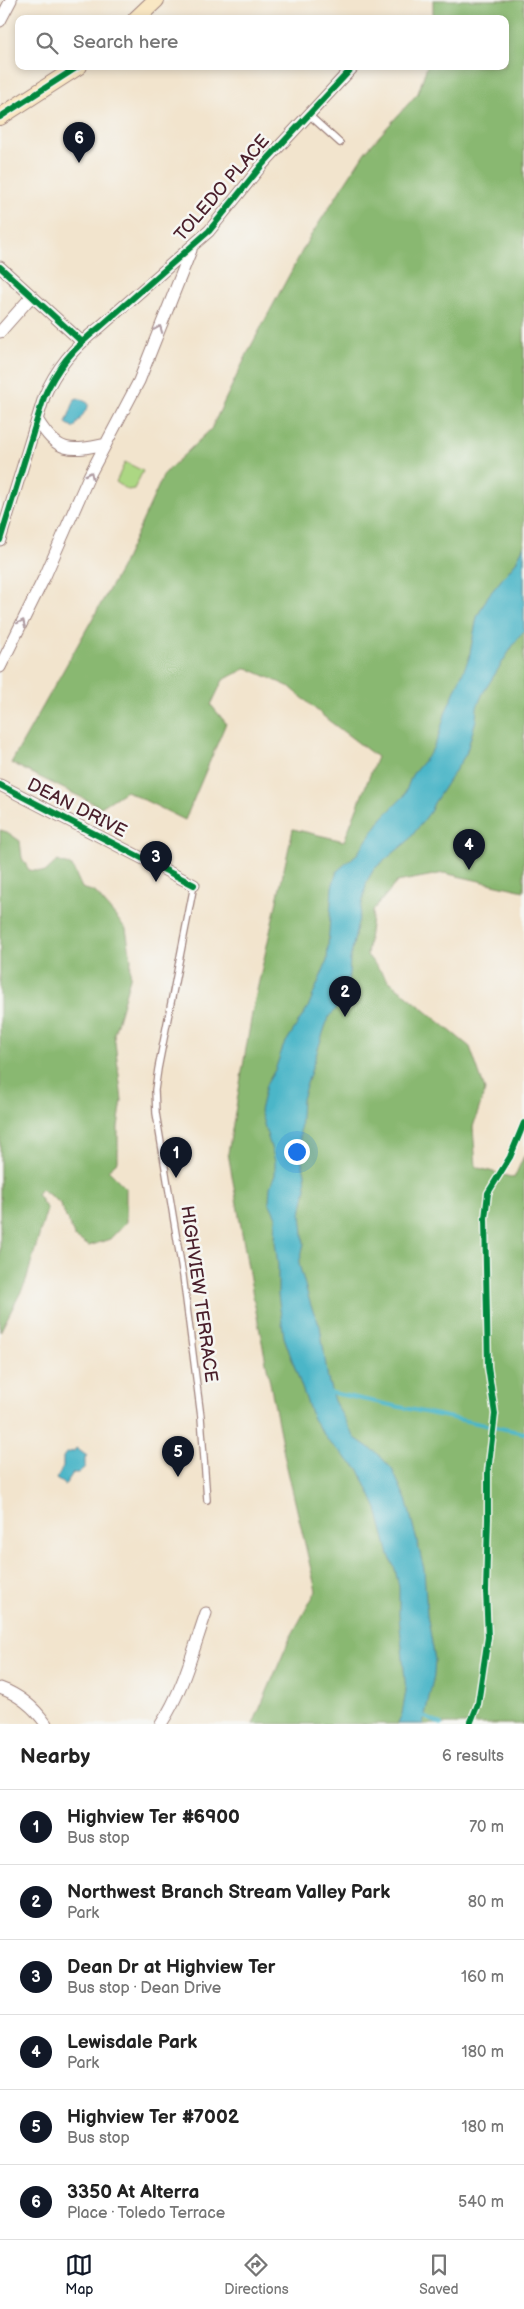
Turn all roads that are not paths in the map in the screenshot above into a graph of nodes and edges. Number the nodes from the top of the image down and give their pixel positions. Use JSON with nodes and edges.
{"nodes":[{"id":1,"x":12,"y":0,"type":"edge"},
{"id":2,"x":156,"y":0,"type":"edge"},
{"id":3,"x":140,"y":15,"type":"edge"},
{"id":4,"x":0,"y":21,"type":"edge"},
{"id":5,"x":72,"y":70,"type":"edge"},
{"id":6,"x":350,"y":70,"type":"edge"},
{"id":7,"x":308,"y":114,"type":"junction"},
{"id":8,"x":0,"y":117,"type":"edge"},
{"id":9,"x":340,"y":143,"type":"dead end"},
{"id":10,"x":192,"y":248,"type":"junction"},
{"id":11,"x":0,"y":267,"type":"edge"},
{"id":12,"x":31,"y":297,"type":"junction"},
{"id":13,"x":0,"y":332,"type":"edge"},
{"id":14,"x":81,"y":341,"type":"junction"},
{"id":15,"x":37,"y":419,"type":"junction"},
{"id":16,"x":106,"y":444,"type":"junction"},
{"id":17,"x":0,"y":540,"type":"edge"},
{"id":18,"x":0,"y":666,"type":"edge"},
{"id":19,"x":0,"y":784,"type":"edge"},
{"id":20,"x":194,"y":886,"type":"joint"},
{"id":21,"x":208,"y":1500,"type":"dead end"},
{"id":22,"x":206,"y":1613,"type":"dead end"},
{"id":23,"x":0,"y":1688,"type":"edge"},
{"id":24,"x":46,"y":1724,"type":"edge"},
{"id":25,"x":161,"y":1724,"type":"edge"}],
"edges":[{"from":1,"to":4,"type":"street"},
{"from":2,"to":3,"type":"street"},
{"from":5,"to":8,"type":"street"},
{"from":6,"to":7,"type":"street","name":"TOLEDO PLACE"},
{"from":7,"to":9,"type":"lane"},
{"from":7,"to":10,"type":"street","name":"TOLEDO PLACE"},
{"from":10,"to":14,"type":"street","name":"TOLEDO PLACE"},
{"from":16,"to":10,"type":"street","name":"TOLEDO PLACE","one_way":true},
{"from":11,"to":12,"type":"street"},
{"from":12,"to":13,"type":"street"},
{"from":12,"to":14,"type":"street"},
{"from":14,"to":15,"type":"street","name":"TOLEDO PLACE"},
{"from":15,"to":16,"type":"street"},
{"from":15,"to":17,"type":"street","name":"TOLEDO PLACE"},
{"from":18,"to":16,"type":"street","name":"TOLEDO PLACE","one_way":true},
{"from":19,"to":20,"type":"street","name":"DEAN DRIVE"},
{"from":20,"to":21,"type":"lane","name":"HIGHVIEW TERRACE"},
{"from":22,"to":25,"type":"street"},
{"from":23,"to":24,"type":"street"}]}
